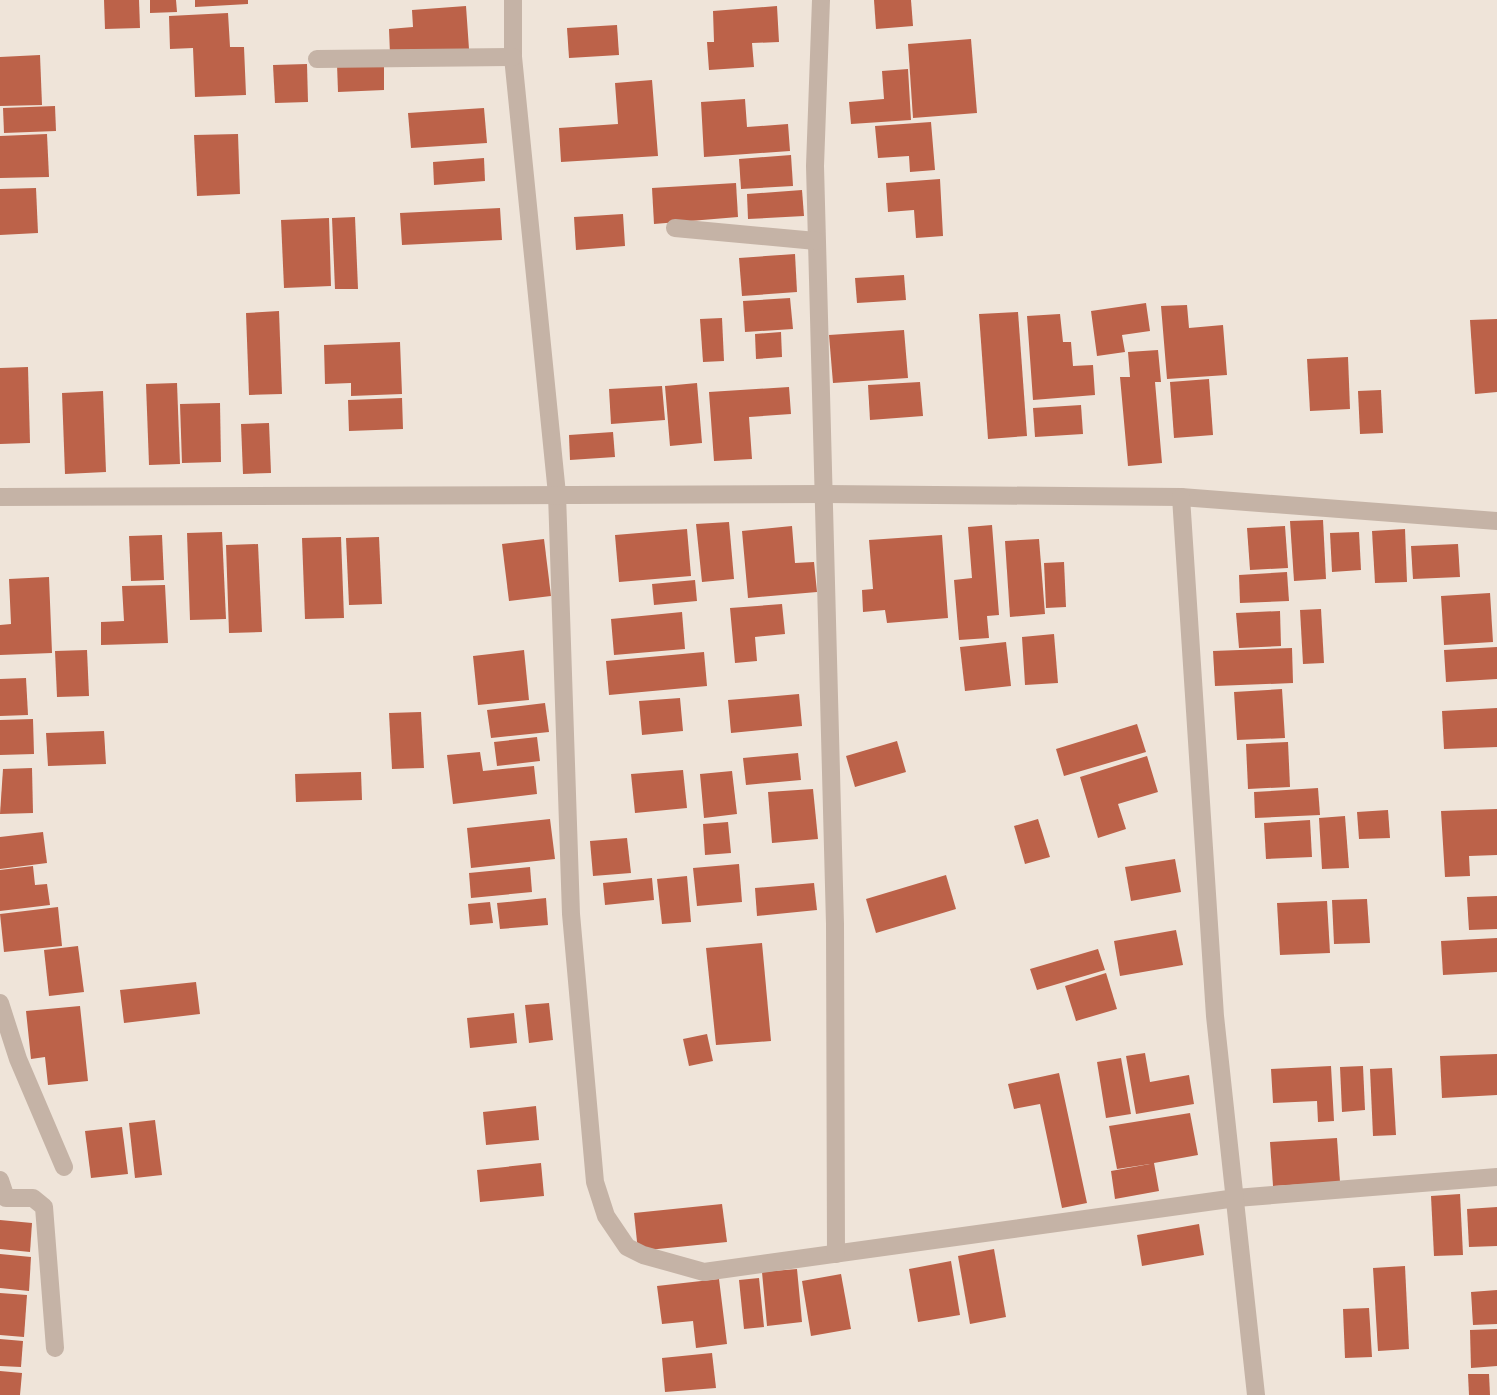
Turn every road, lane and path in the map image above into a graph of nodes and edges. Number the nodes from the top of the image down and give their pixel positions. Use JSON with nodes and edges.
{"nodes":[{"id":1,"x":513,"y":0,"type":"edge"},
{"id":2,"x":821,"y":0,"type":"edge"},
{"id":3,"x":513,"y":57,"type":"junction"},
{"id":4,"x":317,"y":59,"type":"dead end"},
{"id":5,"x":675,"y":228,"type":"dead end"},
{"id":6,"x":816,"y":241,"type":"junction"},
{"id":7,"x":557,"y":494,"type":"junction"},
{"id":8,"x":825,"y":494,"type":"junction"},
{"id":9,"x":1181,"y":496,"type":"junction"},
{"id":10,"x":0,"y":497,"type":"edge"},
{"id":11,"x":1497,"y":521,"type":"edge"},
{"id":12,"x":0,"y":1003,"type":"edge"},
{"id":13,"x":64,"y":1167,"type":"dead end"},
{"id":14,"x":1497,"y":1177,"type":"edge"},
{"id":15,"x":0,"y":1180,"type":"edge"},
{"id":16,"x":1236,"y":1198,"type":"junction"},
{"id":17,"x":836,"y":1254,"type":"junction"},
{"id":18,"x":55,"y":1348,"type":"dead end"},
{"id":19,"x":1256,"y":1395,"type":"edge"}],
"edges":[{"from":1,"to":3,"type":"street"},
{"from":2,"to":6,"type":"street"},
{"from":3,"to":4,"type":"street"},
{"from":3,"to":7,"type":"street"},
{"from":5,"to":6,"type":"street"},
{"from":6,"to":8,"type":"street"},
{"from":7,"to":8,"type":"street"},
{"from":7,"to":10,"type":"street"},
{"from":7,"to":17,"type":"street"},
{"from":8,"to":9,"type":"street"},
{"from":8,"to":17,"type":"street"},
{"from":9,"to":11,"type":"street"},
{"from":9,"to":16,"type":"street"},
{"from":12,"to":13,"type":"street"},
{"from":14,"to":16,"type":"street"},
{"from":15,"to":18,"type":"street"},
{"from":16,"to":17,"type":"street"},
{"from":16,"to":19,"type":"street"}]}
